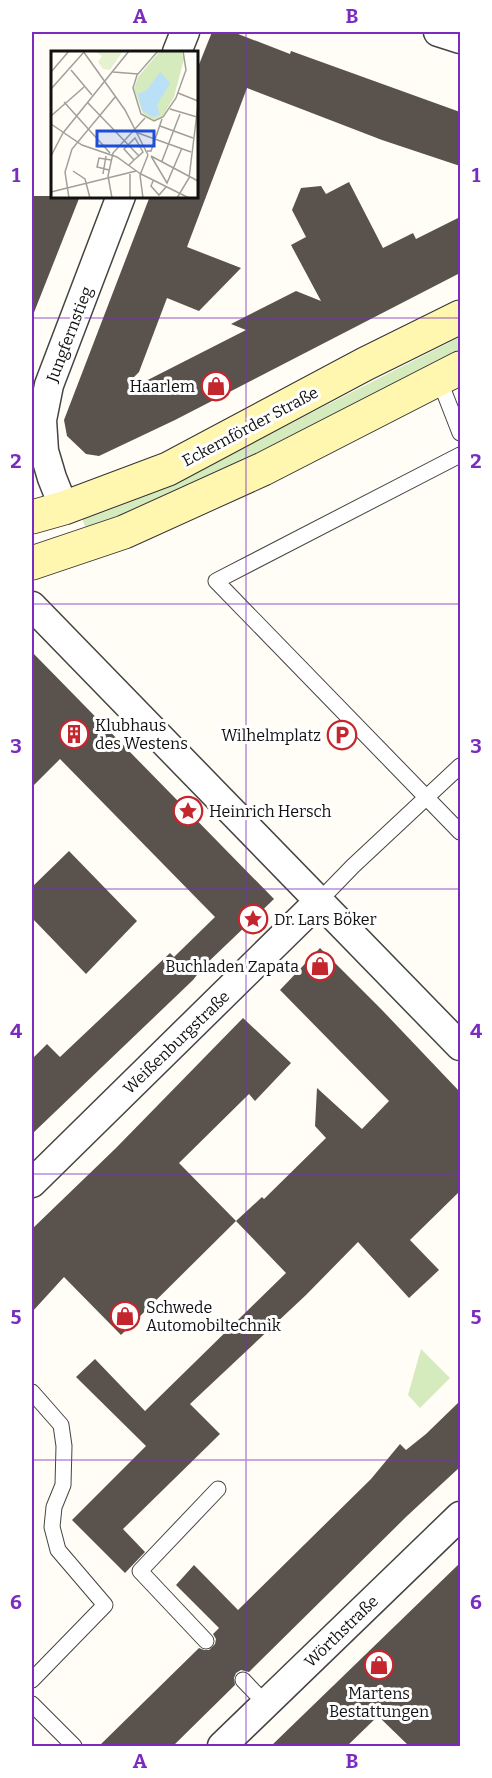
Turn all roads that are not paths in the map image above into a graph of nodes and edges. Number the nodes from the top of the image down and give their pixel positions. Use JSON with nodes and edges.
{"nodes":[{"id":1,"x":185,"y":32,"type":"edge"},
{"id":2,"x":438,"y":32,"type":"edge"},
{"id":3,"x":460,"y":39,"type":"edge"},
{"id":4,"x":177,"y":51,"type":"edge"},
{"id":5,"x":120,"y":198,"type":"edge"},
{"id":6,"x":460,"y":317,"type":"edge"},
{"id":7,"x":450,"y":373,"type":"edge"},
{"id":8,"x":460,"y":433,"type":"edge"},
{"id":9,"x":460,"y":455,"type":"edge"},
{"id":10,"x":64,"y":508,"type":"junction"},
{"id":11,"x":32,"y":517,"type":"edge"},
{"id":12,"x":32,"y":562,"type":"edge"},
{"id":13,"x":32,"y":606,"type":"edge"},
{"id":14,"x":460,"y":766,"type":"edge"},
{"id":15,"x":426,"y":798,"type":"junction"},
{"id":16,"x":460,"y":832,"type":"edge"},
{"id":17,"x":320,"y":900,"type":"junction"},
{"id":18,"x":460,"y":1046,"type":"edge"},
{"id":19,"x":32,"y":1183,"type":"edge"},
{"id":20,"x":32,"y":1392,"type":"edge"},
{"id":21,"x":218,"y":1489,"type":"dead end"},
{"id":22,"x":460,"y":1516,"type":"edge"},
{"id":23,"x":206,"y":1641,"type":"dead end"},
{"id":24,"x":32,"y":1680,"type":"edge"},
{"id":25,"x":243,"y":1680,"type":"dead end"},
{"id":26,"x":32,"y":1704,"type":"edge"},
{"id":27,"x":266,"y":1704,"type":"junction"},
{"id":28,"x":74,"y":1746,"type":"edge"},
{"id":29,"x":222,"y":1746,"type":"edge"}],
"edges":[{"from":1,"to":4,"type":"street"},
{"from":2,"to":3,"type":"street"},
{"from":5,"to":10,"type":"street","name":"Jungfernstieg"},
{"from":6,"to":10,"type":"main road","name":"Eckernförder Straße"},
{"from":7,"to":8,"type":"lane"},
{"from":7,"to":12,"type":"main road"},
{"from":9,"to":15,"type":"lane"},
{"from":10,"to":11,"type":"main road","name":"Eckernförder Straße"},
{"from":13,"to":17,"type":"street"},
{"from":14,"to":15,"type":"lane"},
{"from":15,"to":16,"type":"lane"},
{"from":15,"to":17,"type":"lane"},
{"from":17,"to":18,"type":"street"},
{"from":17,"to":19,"type":"street","name":"Weißenburgstraße"},
{"from":20,"to":24,"type":"lane"},
{"from":21,"to":23,"type":"lane"},
{"from":22,"to":27,"type":"street","name":"Wörthstraße"},
{"from":25,"to":27,"type":"lane"},
{"from":26,"to":28,"type":"lane"},
{"from":27,"to":29,"type":"street","name":"Wörthstraße"}]}
